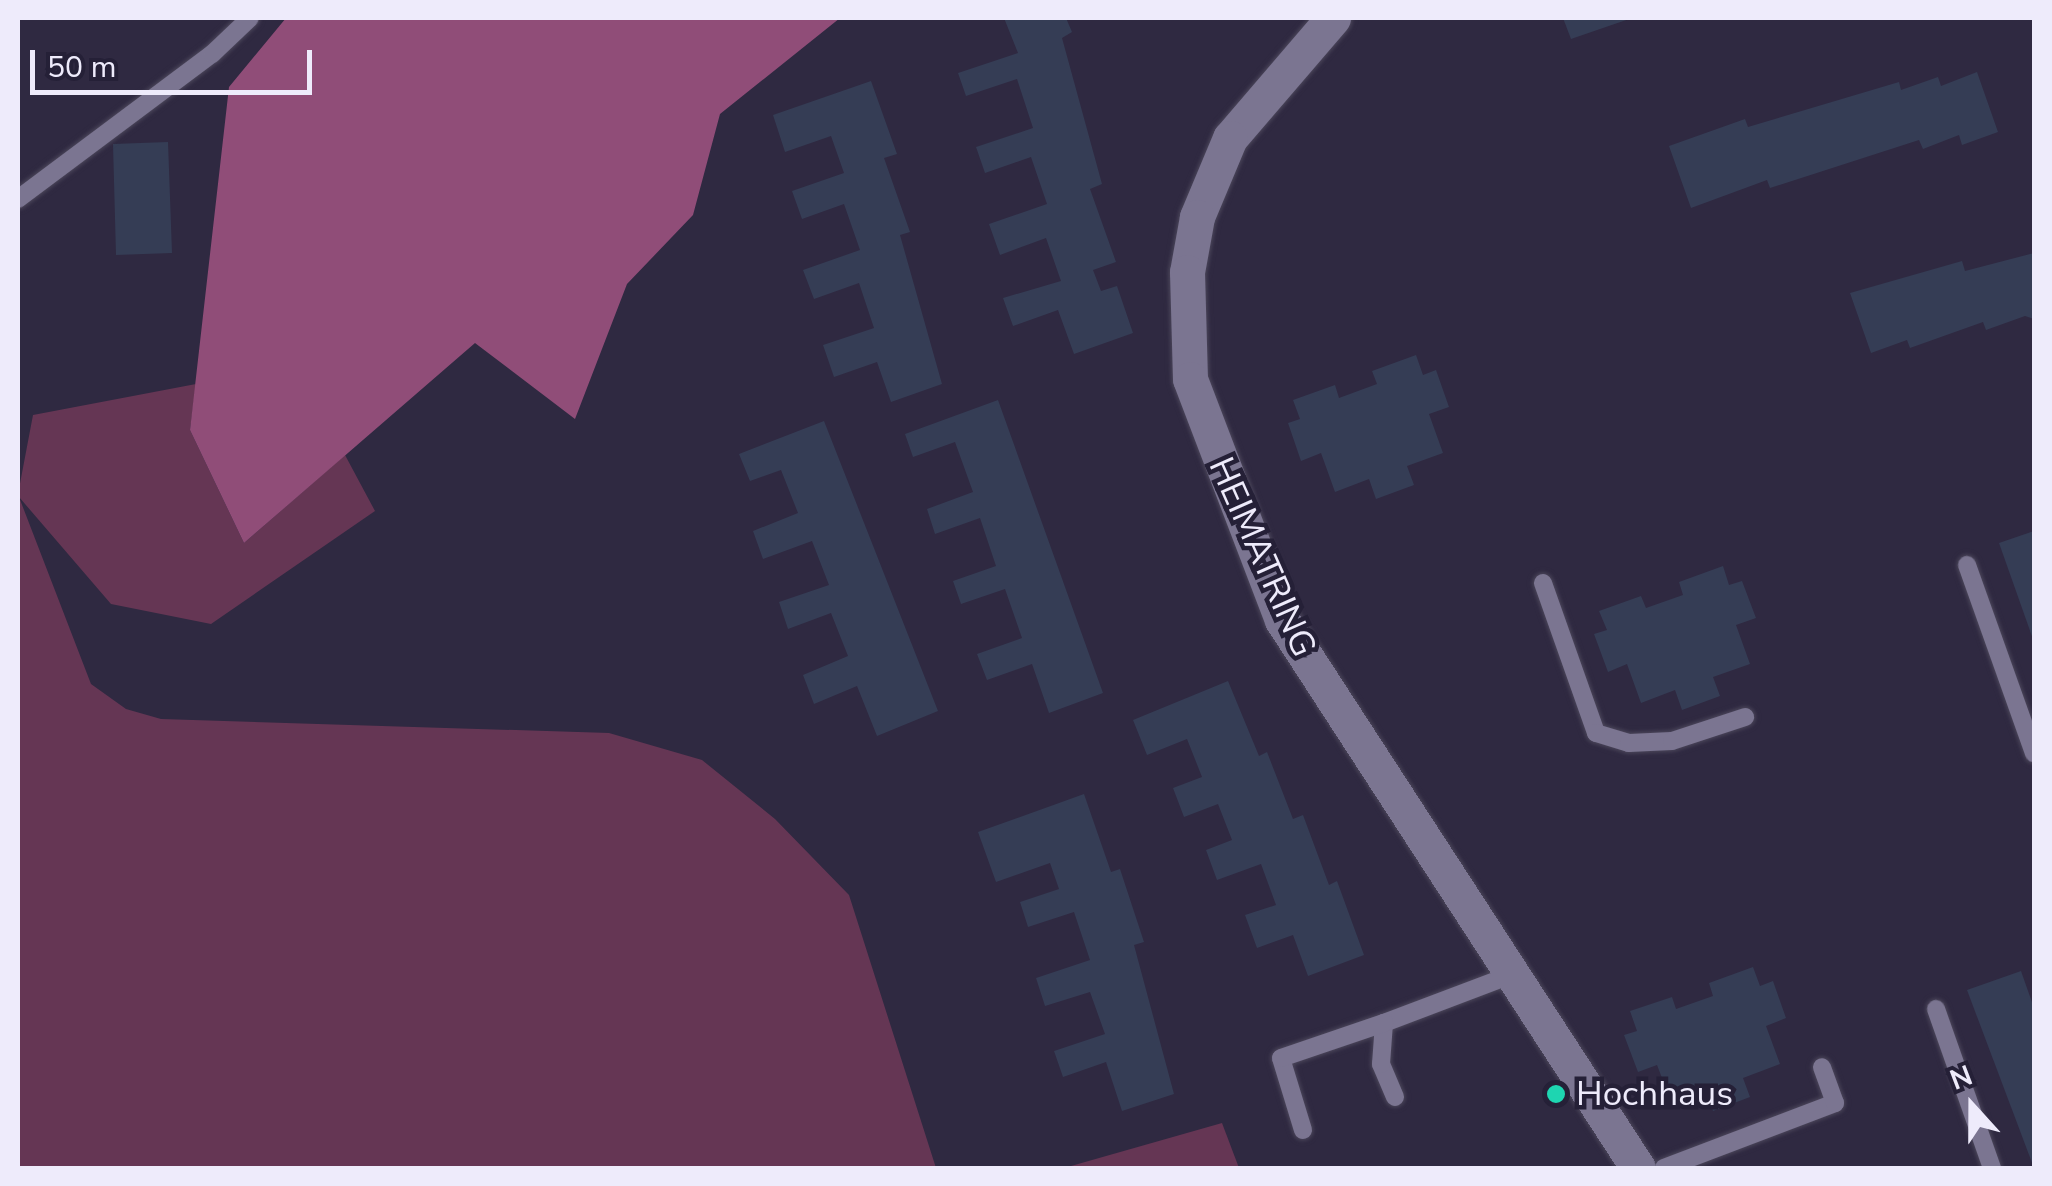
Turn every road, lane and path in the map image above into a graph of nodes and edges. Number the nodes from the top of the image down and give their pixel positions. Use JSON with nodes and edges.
{"nodes":[{"id":1,"x":250,"y":18,"type":"edge"},
{"id":2,"x":1333,"y":18,"type":"edge"},
{"id":3,"x":18,"y":199,"type":"edge"},
{"id":4,"x":1967,"y":565,"type":"dead end"},
{"id":5,"x":1543,"y":583,"type":"dead end"},
{"id":6,"x":1745,"y":717,"type":"dead end"},
{"id":7,"x":2034,"y":753,"type":"edge"},
{"id":8,"x":1511,"y":974,"type":"junction"},
{"id":9,"x":1936,"y":1009,"type":"dead end"},
{"id":10,"x":1384,"y":1024,"type":"junction"},
{"id":11,"x":1822,"y":1067,"type":"dead end"},
{"id":12,"x":1395,"y":1097,"type":"dead end"},
{"id":13,"x":1303,"y":1130,"type":"dead end"},
{"id":14,"x":1638,"y":1168,"type":"edge"},
{"id":15,"x":1664,"y":1168,"type":"edge"},
{"id":16,"x":1992,"y":1168,"type":"edge"}],
"edges":[{"from":1,"to":3,"type":"lane"},
{"from":2,"to":8,"type":"street","name":"HEIMATRING"},
{"from":4,"to":7,"type":"lane"},
{"from":5,"to":6,"type":"lane"},
{"from":8,"to":10,"type":"lane"},
{"from":8,"to":14,"type":"street","name":"HEIMATRING"},
{"from":9,"to":16,"type":"lane"},
{"from":10,"to":12,"type":"lane"},
{"from":10,"to":13,"type":"lane"},
{"from":11,"to":15,"type":"lane"}]}
